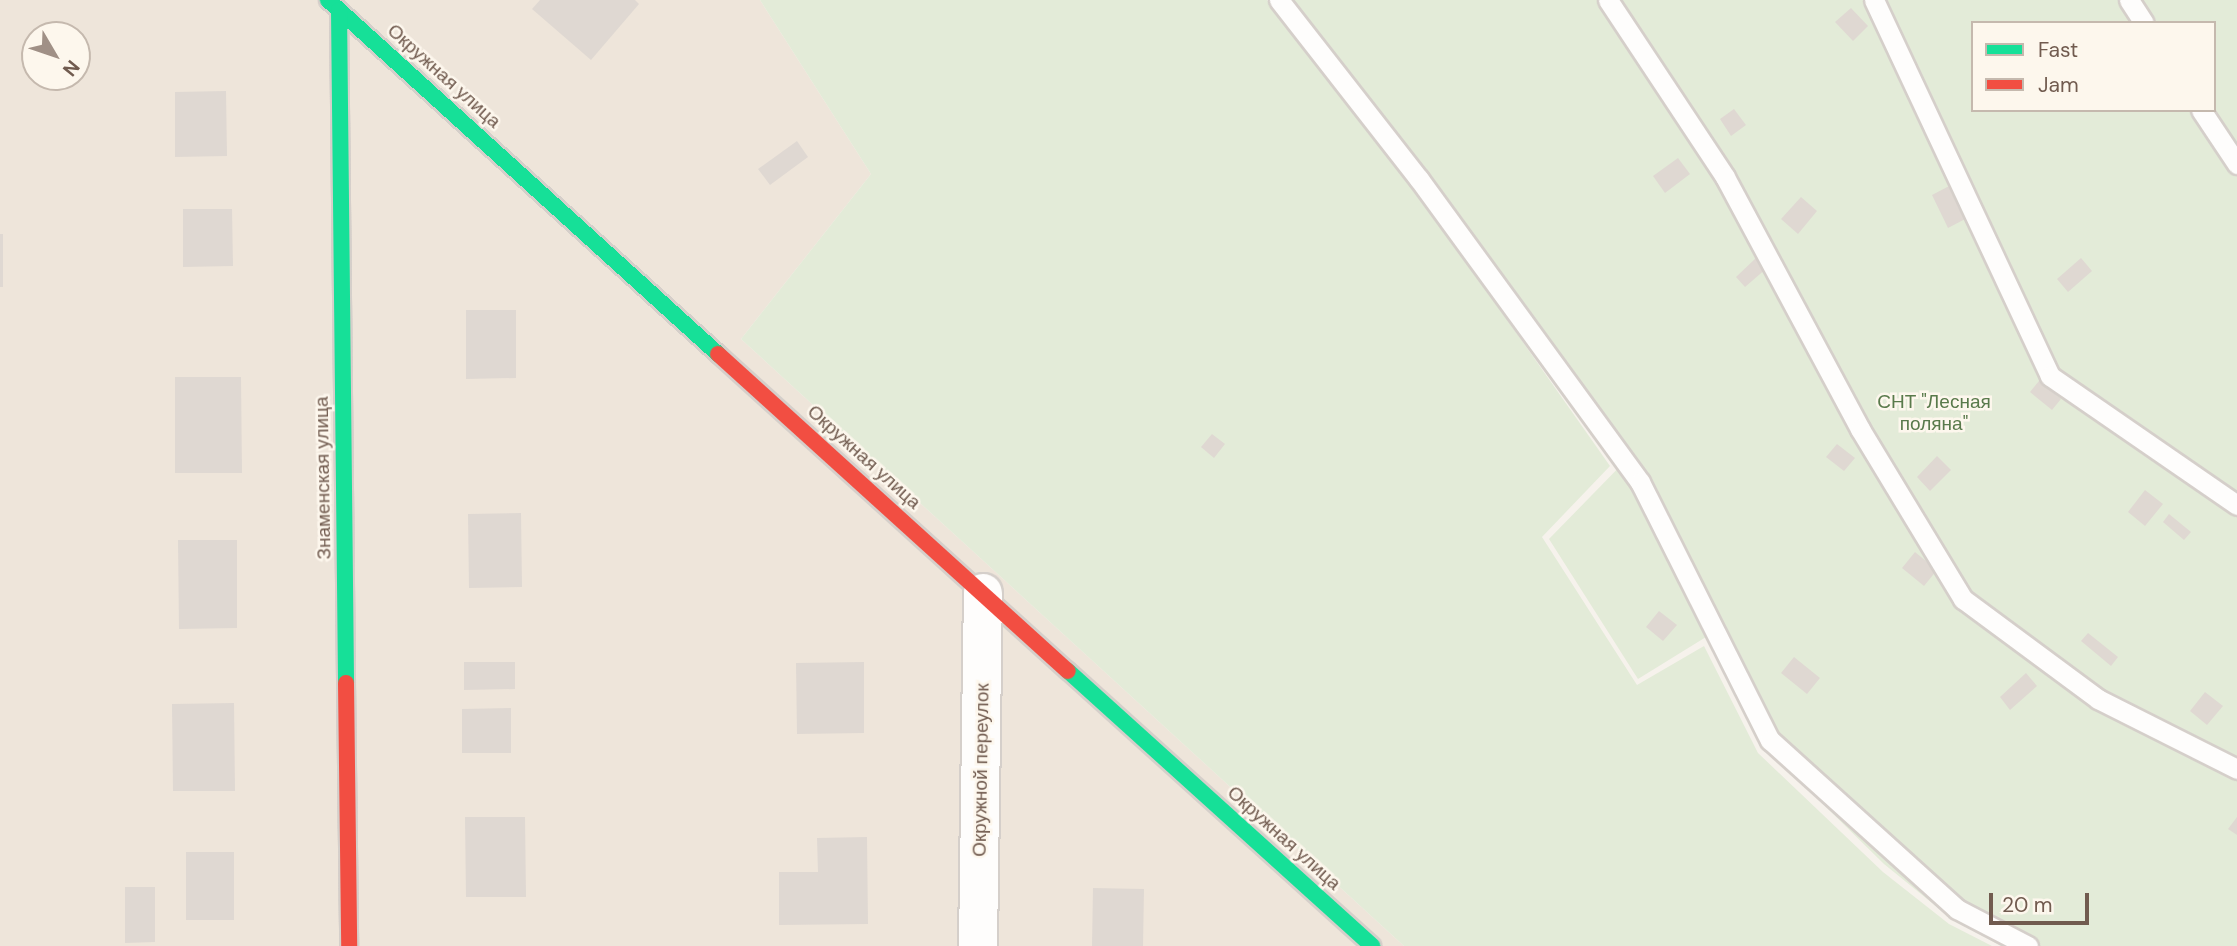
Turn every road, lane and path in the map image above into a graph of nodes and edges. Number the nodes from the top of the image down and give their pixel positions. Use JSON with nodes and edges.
{"nodes":[{"id":1,"x":1279,"y":0,"type":"edge"},
{"id":2,"x":1608,"y":0,"type":"edge"},
{"id":3,"x":1874,"y":0,"type":"edge"},
{"id":4,"x":2129,"y":0,"type":"edge"},
{"id":5,"x":334,"y":5,"type":"edge"},
{"id":6,"x":2143,"y":21,"type":"edge"},
{"id":7,"x":2203,"y":112,"type":"edge"},
{"id":8,"x":2237,"y":164,"type":"edge"},
{"id":9,"x":2237,"y":505,"type":"edge"},
{"id":10,"x":984,"y":593,"type":"junction"},
{"id":11,"x":2237,"y":769,"type":"edge"},
{"id":12,"x":349,"y":946,"type":"edge"},
{"id":13,"x":978,"y":946,"type":"edge"},
{"id":14,"x":1372,"y":946,"type":"edge"},
{"id":15,"x":2028,"y":946,"type":"edge"}],
"edges":[{"from":1,"to":15,"type":"lane"},
{"from":2,"to":11,"type":"lane"},
{"from":3,"to":9,"type":"lane"},
{"from":4,"to":6,"type":"lane"},
{"from":5,"to":10,"type":"street","name":"Окружная улица"},
{"from":5,"to":12,"type":"street","name":"Знаменская улица"},
{"from":7,"to":8,"type":"lane"},
{"from":10,"to":13,"type":"street","name":"Окружной переулок"},
{"from":10,"to":14,"type":"street","name":"Окружная улица"}]}
